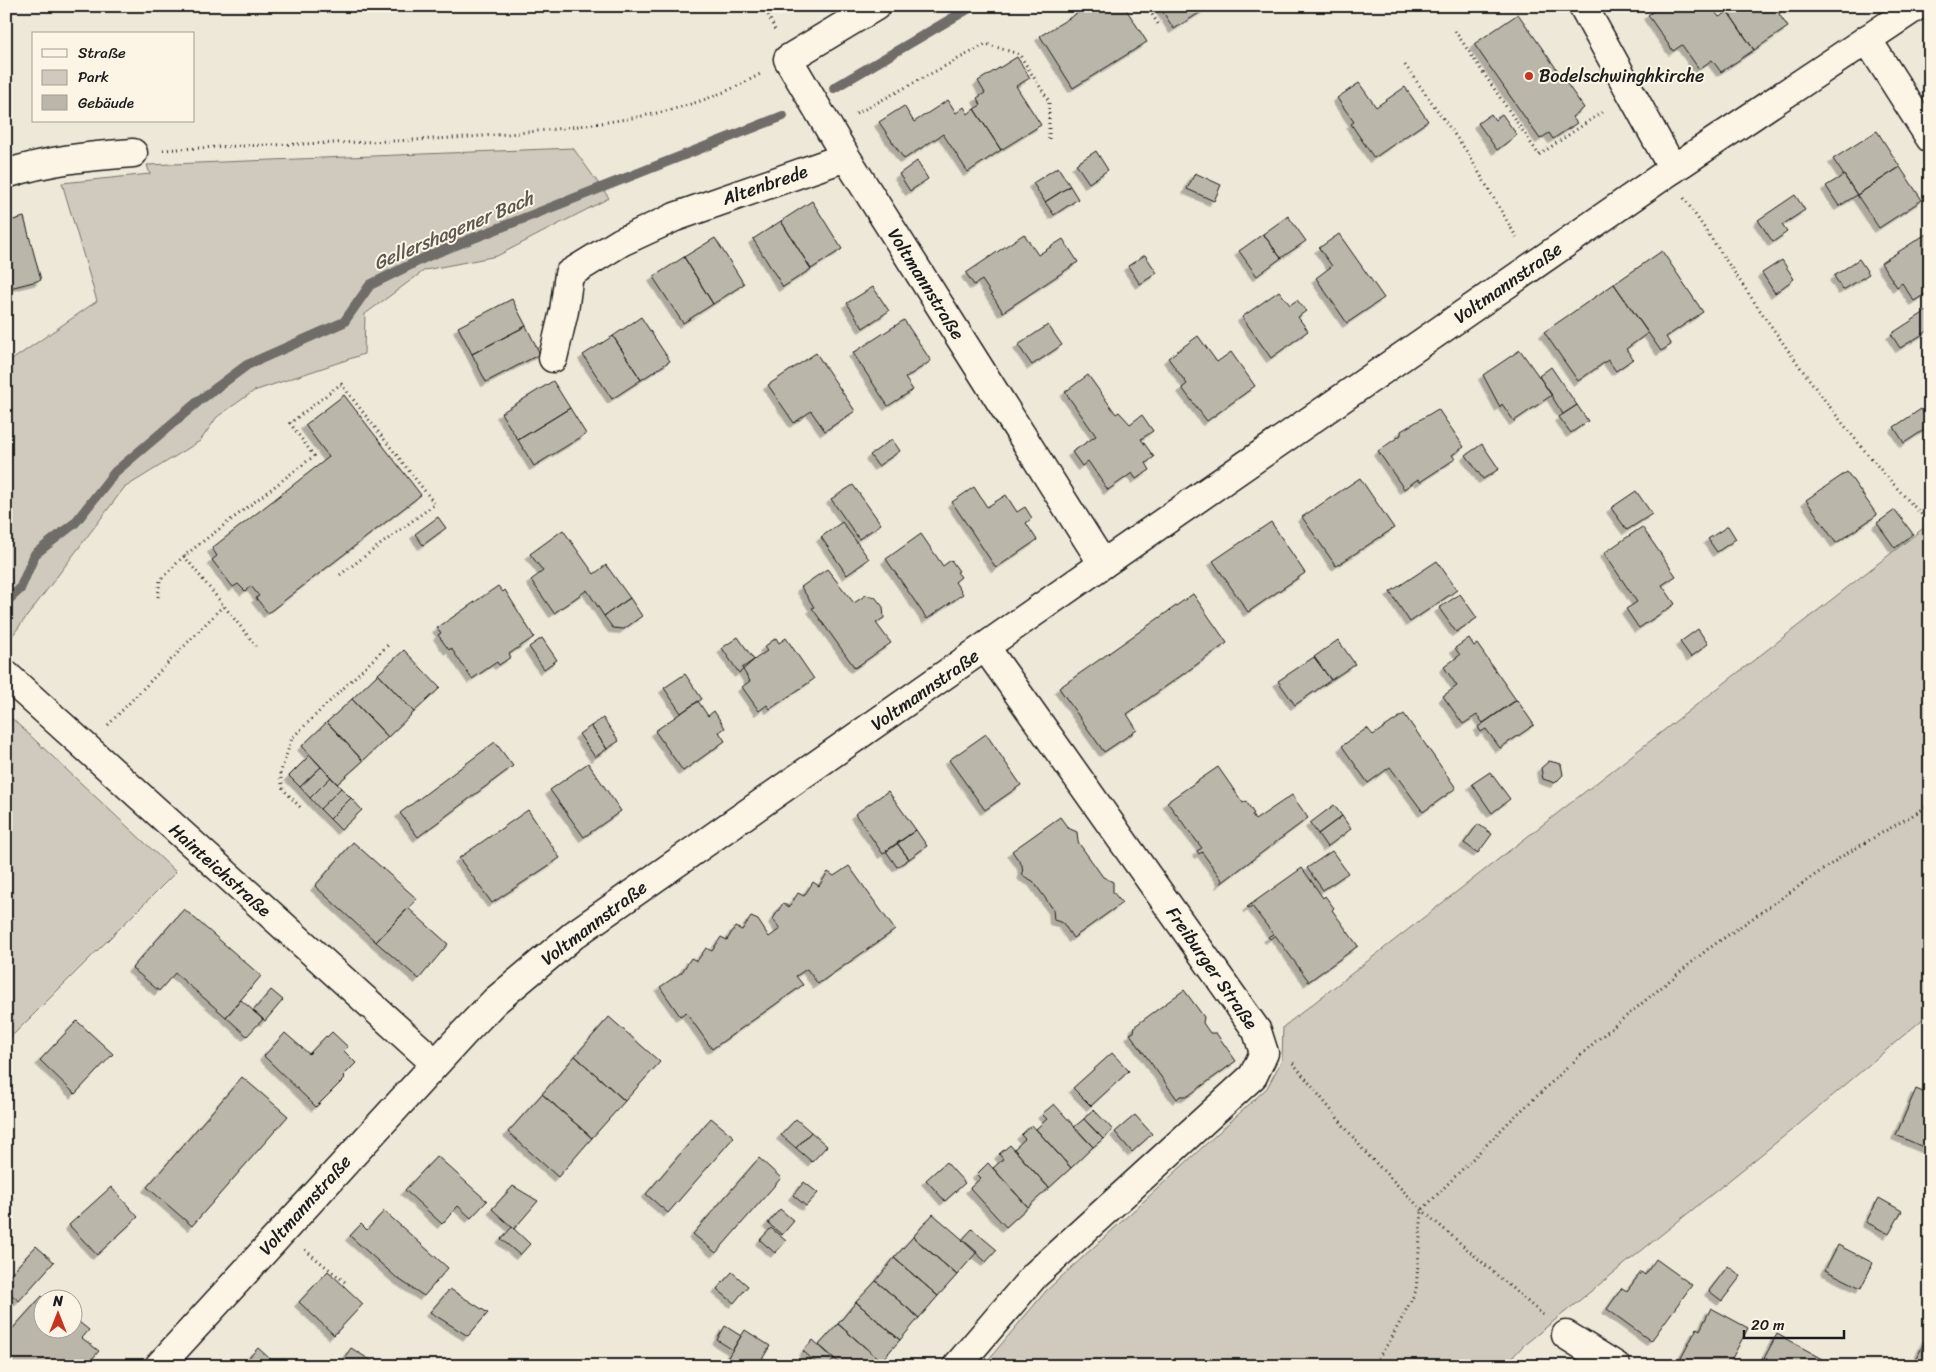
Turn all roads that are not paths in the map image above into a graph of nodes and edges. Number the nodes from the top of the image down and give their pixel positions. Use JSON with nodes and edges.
{"nodes":[{"id":1,"x":876,"y":6,"type":"edge"},
{"id":2,"x":1583,"y":6,"type":"edge"},
{"id":3,"x":1917,"y":6,"type":"edge"},
{"id":4,"x":1867,"y":39,"type":"junction"},
{"id":5,"x":1930,"y":138,"type":"edge"},
{"id":6,"x":133,"y":153,"type":"road end"},
{"id":7,"x":846,"y":156,"type":"junction"},
{"id":8,"x":1670,"y":171,"type":"junction"},
{"id":9,"x":6,"y":174,"type":"edge"},
{"id":10,"x":553,"y":358,"type":"dead end"},
{"id":11,"x":1103,"y":564,"type":"junction"},
{"id":12,"x":986,"y":648,"type":"junction"},
{"id":13,"x":6,"y":675,"type":"edge"},
{"id":14,"x":435,"y":1063,"type":"junction"},
{"id":15,"x":1566,"y":1335,"type":"road end"},
{"id":16,"x":159,"y":1366,"type":"edge"},
{"id":17,"x":957,"y":1366,"type":"edge"},
{"id":18,"x":1616,"y":1366,"type":"edge"}],
"edges":[{"from":1,"to":7,"type":"street"},
{"from":2,"to":8,"type":"street"},
{"from":3,"to":4,"type":"street","name":"Voltmannstraße"},
{"from":4,"to":5,"type":"street"},
{"from":4,"to":8,"type":"street","name":"Voltmannstraße"},
{"from":6,"to":9,"type":"street"},
{"from":7,"to":10,"type":"street","name":"Altenbrede"},
{"from":7,"to":11,"type":"street","name":"Voltmannstraße"},
{"from":8,"to":11,"type":"street","name":"Voltmannstraße"},
{"from":11,"to":12,"type":"street","name":"Voltmannstraße"},
{"from":12,"to":14,"type":"street","name":"Voltmannstraße"},
{"from":12,"to":17,"type":"street","name":"Freiburger Straße"},
{"from":13,"to":14,"type":"street","name":"Hainteichstraße"},
{"from":14,"to":16,"type":"street","name":"Voltmannstraße"},
{"from":15,"to":18,"type":"street"}]}
